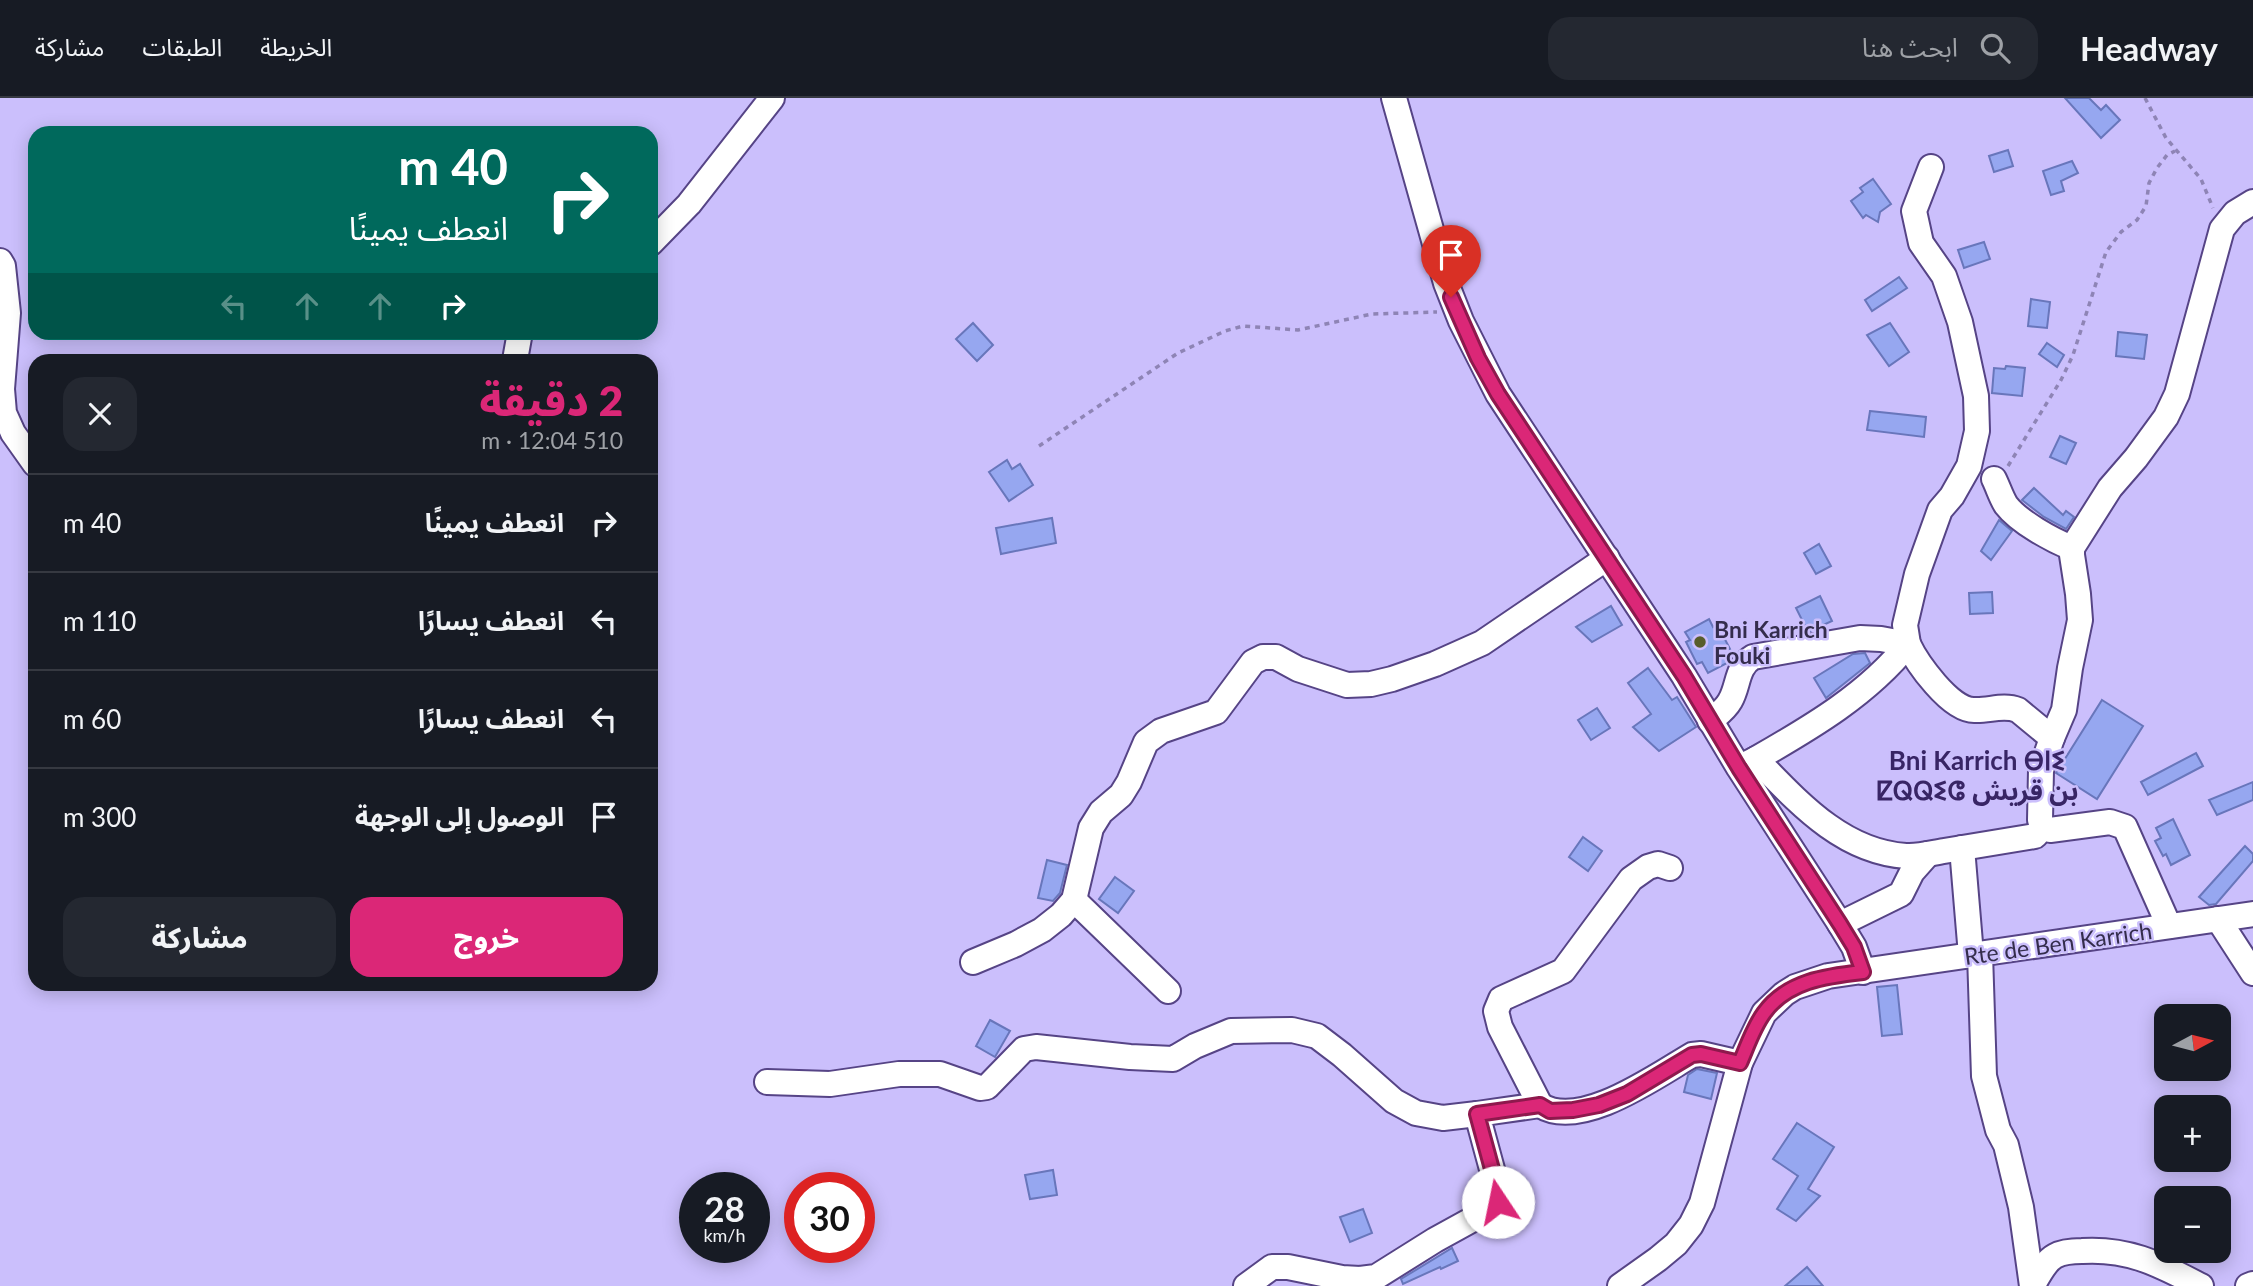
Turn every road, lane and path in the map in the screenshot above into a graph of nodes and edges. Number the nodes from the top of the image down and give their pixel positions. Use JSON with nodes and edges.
{"nodes":[{"id":1,"x":772,"y":98,"type":"edge"},
{"id":2,"x":1394,"y":98,"type":"edge"},
{"id":3,"x":2145,"y":98,"type":"edge"},
{"id":4,"x":2175,"y":150,"type":"junction"},
{"id":5,"x":1931,"y":167,"type":"dead end"},
{"id":6,"x":2253,"y":202,"type":"edge"},
{"id":7,"x":2222,"y":229,"type":"junction"},
{"id":8,"x":658,"y":236,"type":"edge"},
{"id":9,"x":0,"y":261,"type":"edge"},
{"id":10,"x":1457,"y":312,"type":"junction"},
{"id":11,"x":1039,"y":446,"type":"dead end"},
{"id":12,"x":28,"y":454,"type":"edge"},
{"id":13,"x":1994,"y":479,"type":"joint"},
{"id":14,"x":2073,"y":548,"type":"junction"},
{"id":15,"x":1606,"y":558,"type":"junction"},
{"id":16,"x":1908,"y":644,"type":"junction"},
{"id":17,"x":1710,"y":721,"type":"junction"},
{"id":18,"x":2052,"y":738,"type":"junction"},
{"id":19,"x":1747,"y":763,"type":"junction"},
{"id":20,"x":2043,"y":827,"type":"junction"},
{"id":21,"x":1962,"y":848,"type":"junction"},
{"id":22,"x":1928,"y":854,"type":"junction"},
{"id":23,"x":1670,"y":868,"type":"dead end"},
{"id":24,"x":1074,"y":900,"type":"junction"},
{"id":25,"x":2253,"y":914,"type":"edge"},
{"id":26,"x":2218,"y":919,"type":"junction"},
{"id":27,"x":1840,"y":924,"type":"junction"},
{"id":28,"x":2169,"y":926,"type":"junction"},
{"id":29,"x":1975,"y":955,"type":"junction"},
{"id":30,"x":973,"y":962,"type":"dead end"},
{"id":31,"x":1863,"y":972,"type":"junction"},
{"id":32,"x":2253,"y":973,"type":"edge"},
{"id":33,"x":1168,"y":991,"type":"dead end"},
{"id":34,"x":1740,"y":1063,"type":"junction"},
{"id":35,"x":767,"y":1082,"type":"dead end"},
{"id":36,"x":1540,"y":1105,"type":"junction"},
{"id":37,"x":1477,"y":1114,"type":"junction"},
{"id":38,"x":2253,"y":1284,"type":"edge"},
{"id":39,"x":1246,"y":1286,"type":"edge"},
{"id":40,"x":1620,"y":1286,"type":"edge"},
{"id":41,"x":2032,"y":1286,"type":"edge"},
{"id":42,"x":2201,"y":1286,"type":"edge"},
{"id":43,"x":2248,"y":1286,"type":"edge"}],
"edges":[{"from":1,"to":8,"type":"street"},
{"from":2,"to":10,"type":"street"},
{"from":3,"to":4,"type":"path"},
{"from":4,"to":7,"type":"path"},
{"from":4,"to":13,"type":"path"},
{"from":5,"to":16,"type":"street"},
{"from":6,"to":7,"type":"street"},
{"from":7,"to":14,"type":"street"},
{"from":9,"to":12,"type":"street"},
{"from":10,"to":11,"type":"path"},
{"from":10,"to":15,"type":"street"},
{"from":13,"to":14,"type":"street"},
{"from":14,"to":18,"type":"street"},
{"from":15,"to":17,"type":"street"},
{"from":15,"to":24,"type":"street"},
{"from":16,"to":17,"type":"street"},
{"from":16,"to":18,"type":"street"},
{"from":16,"to":19,"type":"street"},
{"from":17,"to":19,"type":"street"},
{"from":18,"to":20,"type":"street"},
{"from":19,"to":22,"type":"street"},
{"from":19,"to":27,"type":"street"},
{"from":20,"to":21,"type":"street"},
{"from":20,"to":28,"type":"street"},
{"from":21,"to":22,"type":"street"},
{"from":21,"to":29,"type":"street"},
{"from":22,"to":27,"type":"street"},
{"from":23,"to":36,"type":"street"},
{"from":24,"to":30,"type":"street"},
{"from":24,"to":33,"type":"street"},
{"from":25,"to":26,"type":"street","name":"Rte de Ben Karrich"},
{"from":26,"to":28,"type":"street","name":"Rte de Ben Karrich"},
{"from":26,"to":32,"type":"street"},
{"from":27,"to":31,"type":"street"},
{"from":28,"to":29,"type":"street","name":"Rte de Ben Karrich"},
{"from":29,"to":31,"type":"street","name":"Rte de Ben Karrich"},
{"from":29,"to":41,"type":"street"},
{"from":31,"to":34,"type":"street","name":"Rte de Ben Karrich"},
{"from":34,"to":36,"type":"street"},
{"from":34,"to":40,"type":"street","name":"Rte de Ben Karrich"},
{"from":35,"to":37,"type":"street"},
{"from":36,"to":37,"type":"street"},
{"from":37,"to":39,"type":"street"},
{"from":38,"to":43,"type":"street"},
{"from":41,"to":42,"type":"street"}]}
